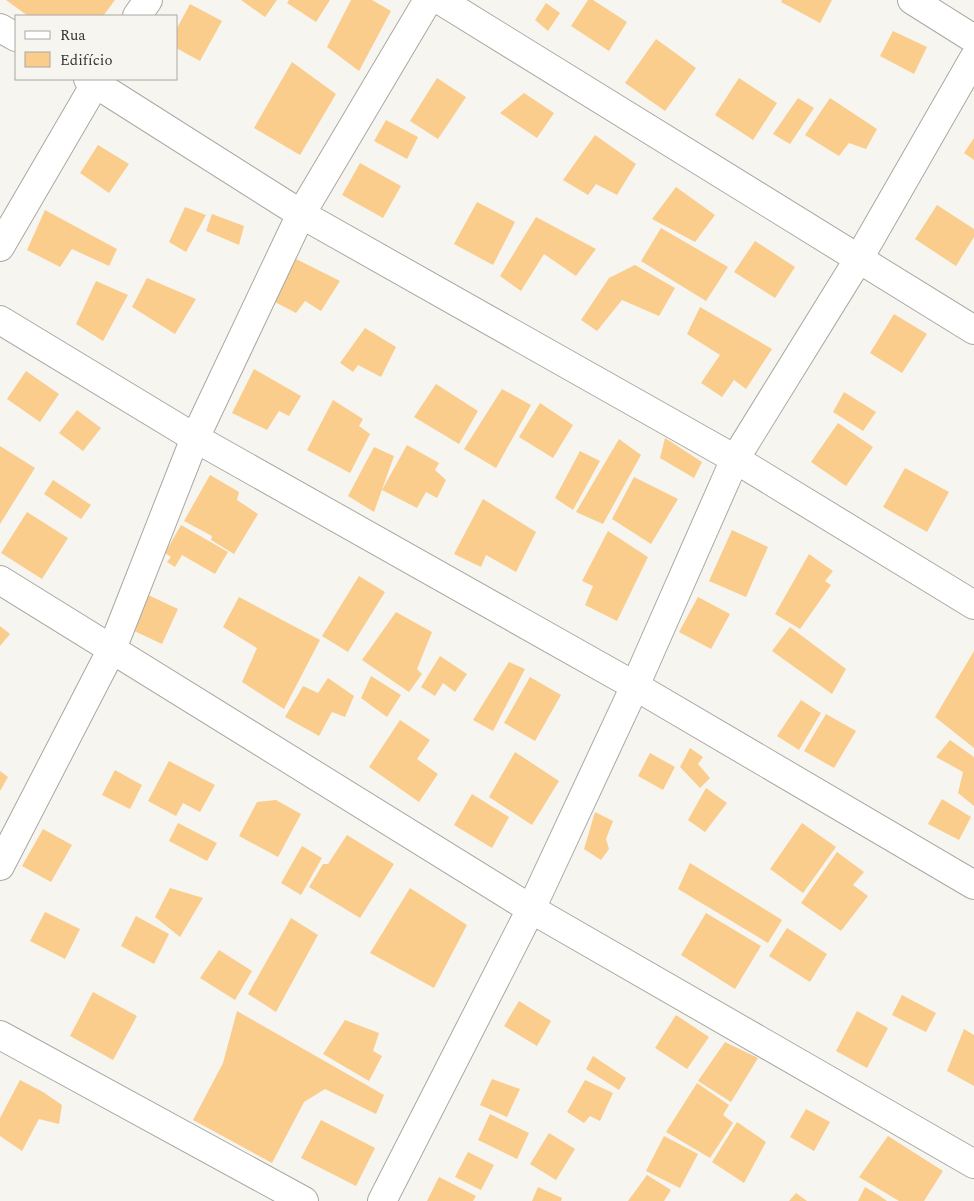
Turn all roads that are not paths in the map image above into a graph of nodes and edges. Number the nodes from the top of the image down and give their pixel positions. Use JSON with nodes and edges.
{"nodes":[{"id":1,"x":148,"y":0,"type":"edge"},
{"id":2,"x":428,"y":0,"type":"edge"},
{"id":3,"x":440,"y":0,"type":"edge"},
{"id":4,"x":912,"y":0,"type":"edge"},
{"id":5,"x":138,"y":15,"type":"edge"},
{"id":6,"x":0,"y":28,"type":"edge"},
{"id":7,"x":15,"y":36,"type":"edge"},
{"id":8,"x":974,"y":39,"type":"edge"},
{"id":9,"x":974,"y":58,"type":"edge"},
{"id":10,"x":94,"y":80,"type":"edge"},
{"id":11,"x":301,"y":214,"type":"junction"},
{"id":12,"x":0,"y":247,"type":"edge"},
{"id":13,"x":858,"y":260,"type":"junction"},
{"id":14,"x":0,"y":320,"type":"edge"},
{"id":15,"x":974,"y":330,"type":"edge"},
{"id":16,"x":195,"y":438,"type":"junction"},
{"id":17,"x":735,"y":459,"type":"junction"},
{"id":18,"x":0,"y":580,"type":"edge"},
{"id":19,"x":974,"y":605,"type":"edge"},
{"id":20,"x":112,"y":649,"type":"junction"},
{"id":21,"x":635,"y":686,"type":"junction"},
{"id":22,"x":0,"y":866,"type":"edge"},
{"id":23,"x":974,"y":886,"type":"edge"},
{"id":24,"x":531,"y":909,"type":"junction"},
{"id":25,"x":0,"y":1035,"type":"edge"},
{"id":26,"x":974,"y":1164,"type":"edge"},
{"id":27,"x":304,"y":1201,"type":"edge"},
{"id":28,"x":382,"y":1201,"type":"edge"}],
"edges":[{"from":1,"to":5,"type":"street"},
{"from":2,"to":11,"type":"street"},
{"from":3,"to":13,"type":"street"},
{"from":4,"to":8,"type":"street"},
{"from":6,"to":7,"type":"street"},
{"from":9,"to":13,"type":"street"},
{"from":10,"to":11,"type":"street"},
{"from":10,"to":12,"type":"street"},
{"from":11,"to":16,"type":"street"},
{"from":11,"to":17,"type":"street"},
{"from":13,"to":15,"type":"street"},
{"from":13,"to":17,"type":"street"},
{"from":14,"to":16,"type":"street"},
{"from":16,"to":20,"type":"street"},
{"from":16,"to":21,"type":"street"},
{"from":17,"to":19,"type":"street"},
{"from":17,"to":21,"type":"street"},
{"from":18,"to":20,"type":"street"},
{"from":20,"to":22,"type":"street"},
{"from":20,"to":24,"type":"street"},
{"from":21,"to":23,"type":"street"},
{"from":21,"to":24,"type":"street"},
{"from":24,"to":26,"type":"street"},
{"from":24,"to":28,"type":"street"},
{"from":25,"to":27,"type":"street"}]}
